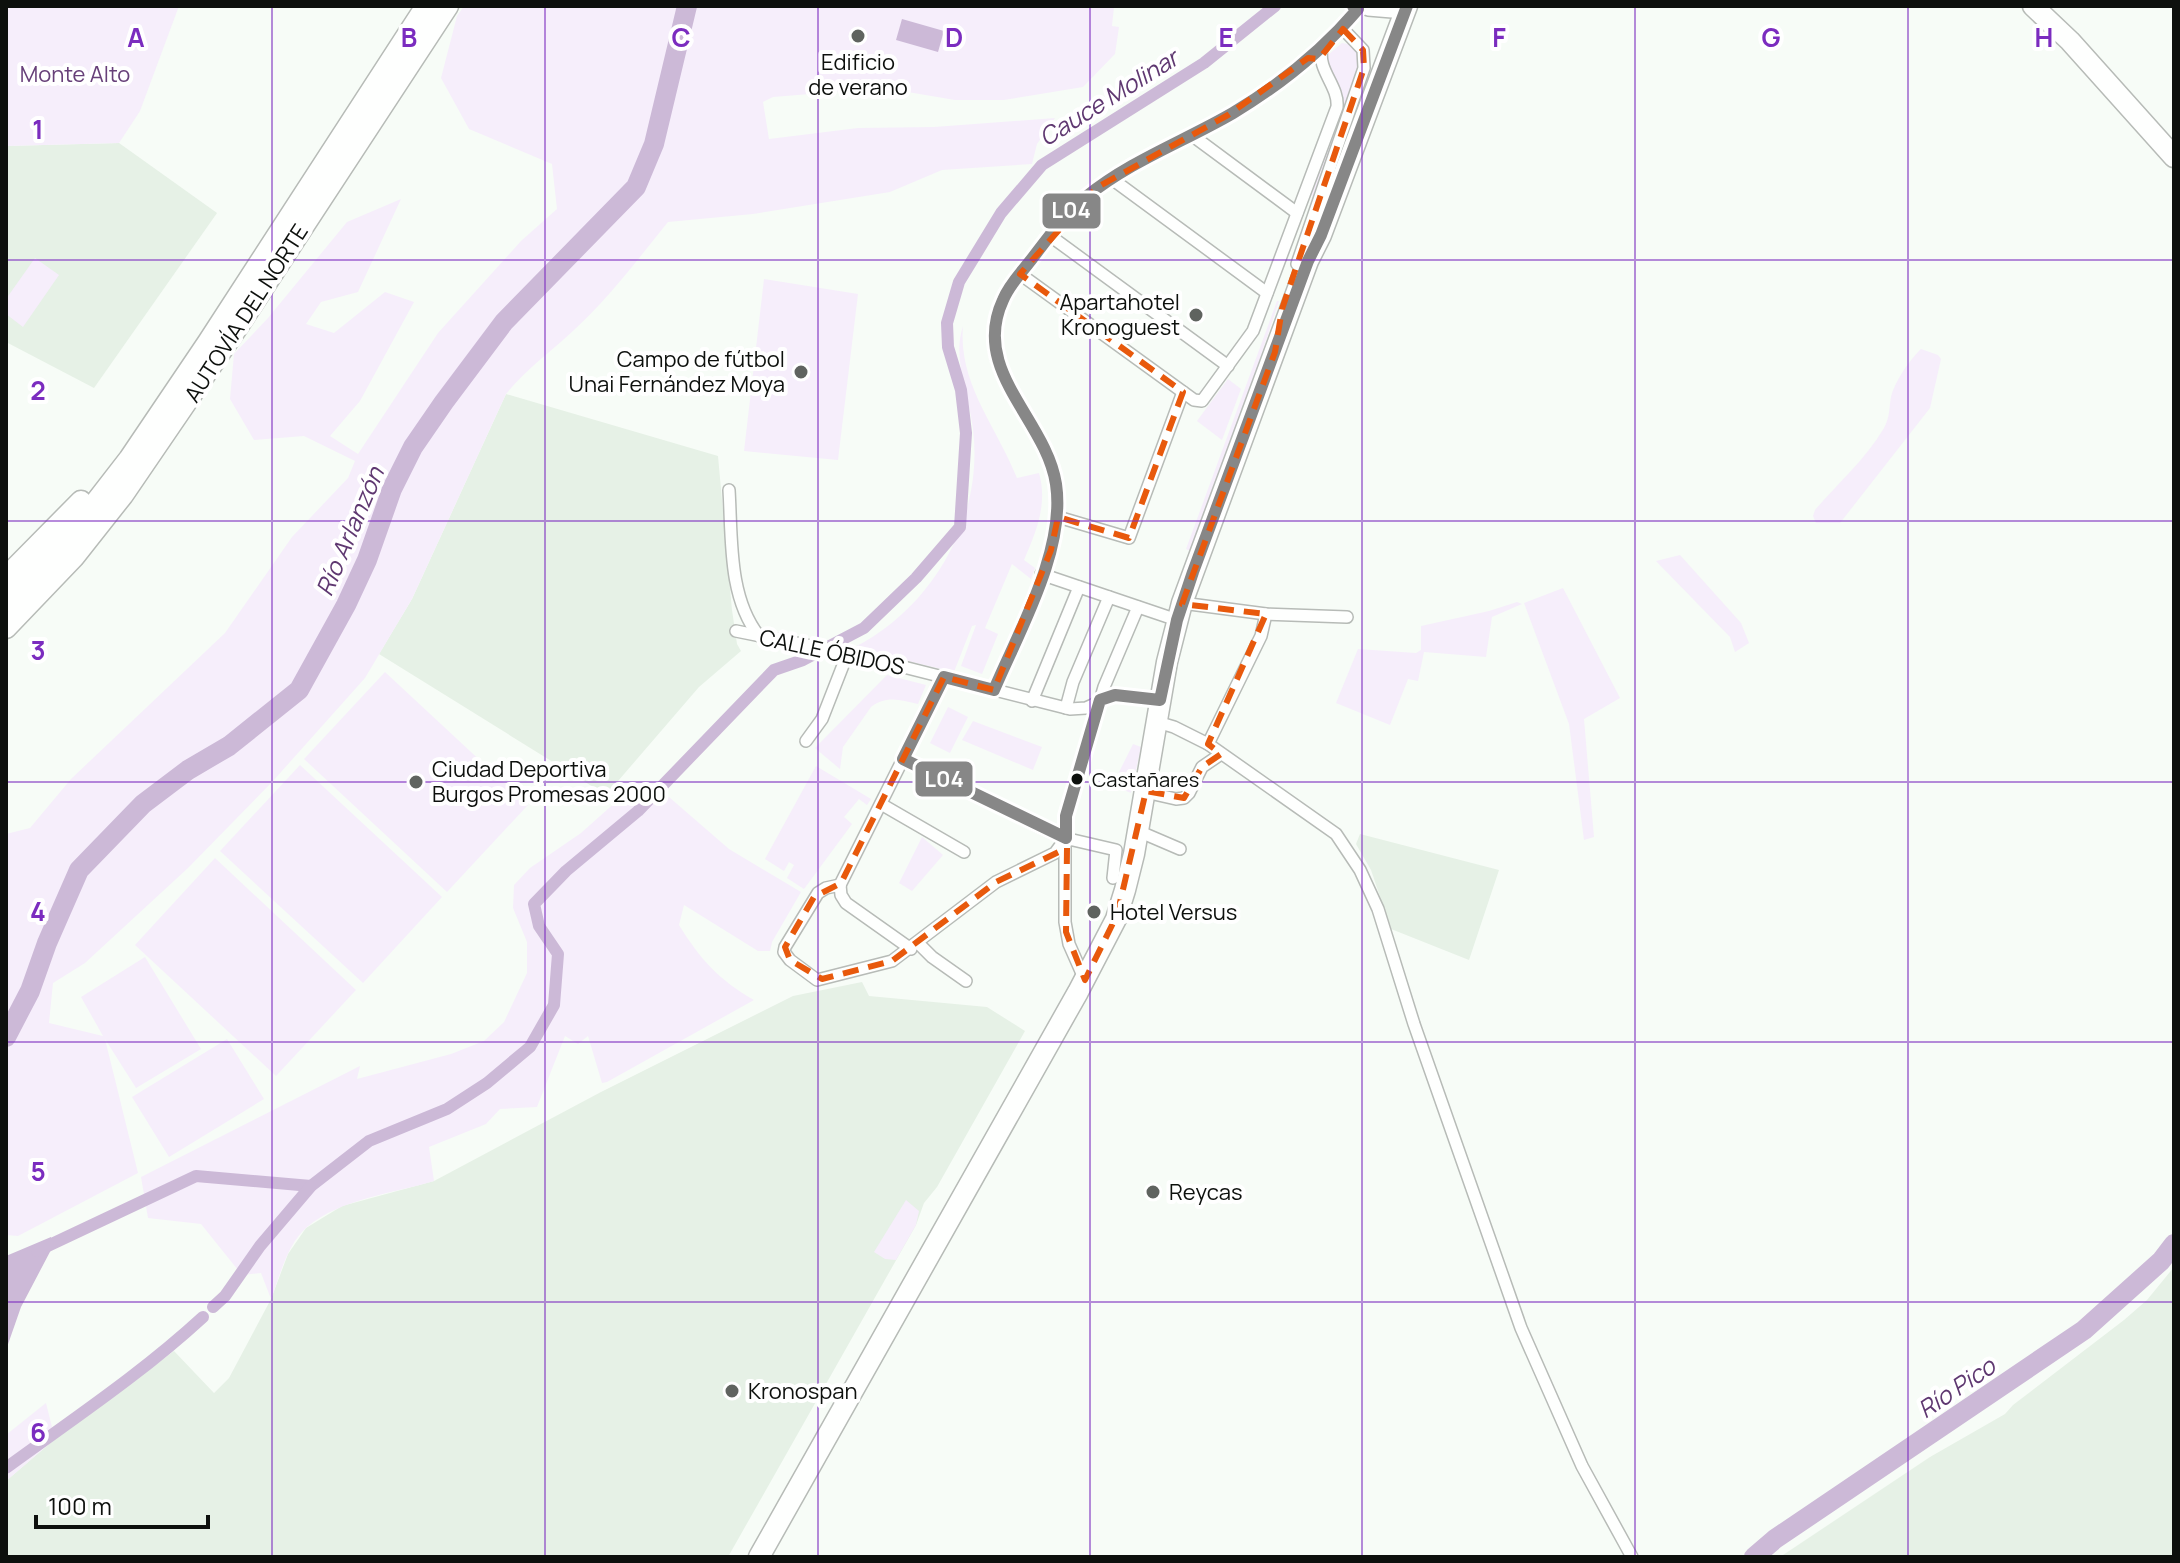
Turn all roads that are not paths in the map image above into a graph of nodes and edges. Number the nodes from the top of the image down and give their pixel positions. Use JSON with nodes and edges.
{"nodes":[{"id":1,"x":426,"y":6,"type":"edge"},
{"id":2,"x":448,"y":6,"type":"edge"},
{"id":3,"x":2033,"y":6,"type":"edge"},
{"id":4,"x":1381,"y":8,"type":"edge"},
{"id":5,"x":1343,"y":29,"type":"junction"},
{"id":6,"x":1322,"y":49,"type":"junction"},
{"id":7,"x":1308,"y":58,"type":"junction"},
{"id":8,"x":1322,"y":62,"type":"junction"},
{"id":9,"x":1193,"y":136,"type":"junction"},
{"id":10,"x":2174,"y":157,"type":"edge"},
{"id":11,"x":1112,"y":179,"type":"junction"},
{"id":12,"x":1297,"y":213,"type":"junction"},
{"id":13,"x":279,"y":230,"type":"junction"},
{"id":14,"x":1049,"y":235,"type":"junction"},
{"id":15,"x":1020,"y":274,"type":"junction"},
{"id":16,"x":1267,"y":293,"type":"junction"},
{"id":17,"x":1275,"y":352,"type":"junction"},
{"id":18,"x":1228,"y":366,"type":"junction"},
{"id":19,"x":1183,"y":392,"type":"junction"},
{"id":20,"x":729,"y":490,"type":"dead end"},
{"id":21,"x":1058,"y":517,"type":"junction"},
{"id":22,"x":1041,"y":574,"type":"junction"},
{"id":23,"x":6,"y":577,"type":"edge"},
{"id":24,"x":1079,"y":587,"type":"junction"},
{"id":25,"x":1109,"y":597,"type":"junction"},
{"id":26,"x":6,"y":602,"type":"edge"},
{"id":27,"x":1138,"y":607,"type":"junction"},
{"id":28,"x":1180,"y":611,"type":"junction"},
{"id":29,"x":1266,"y":614,"type":"junction"},
{"id":30,"x":1347,"y":617,"type":"dead end"},
{"id":31,"x":6,"y":625,"type":"edge"},
{"id":32,"x":736,"y":631,"type":"dead end"},
{"id":33,"x":759,"y":636,"type":"junction"},
{"id":34,"x":847,"y":655,"type":"junction"},
{"id":35,"x":944,"y":677,"type":"junction"},
{"id":36,"x":994,"y":690,"type":"junction"},
{"id":37,"x":1100,"y":700,"type":"junction"},
{"id":38,"x":1160,"y":700,"type":"junction"},
{"id":39,"x":1032,"y":701,"type":"junction"},
{"id":40,"x":1066,"y":708,"type":"junction"},
{"id":41,"x":1157,"y":722,"type":"junction"},
{"id":42,"x":806,"y":741,"type":"dead end"},
{"id":43,"x":1208,"y":744,"type":"junction"},
{"id":44,"x":1221,"y":754,"type":"junction"},
{"id":45,"x":903,"y":759,"type":"junction"},
{"id":46,"x":1145,"y":792,"type":"junction"},
{"id":47,"x":881,"y":804,"type":"junction"},
{"id":48,"x":1138,"y":831,"type":"junction"},
{"id":49,"x":1066,"y":838,"type":"junction"},
{"id":50,"x":1180,"y":849,"type":"dead end"},
{"id":51,"x":964,"y":852,"type":"dead end"},
{"id":52,"x":1113,"y":878,"type":"dead end"},
{"id":53,"x":840,"y":885,"type":"junction"},
{"id":54,"x":914,"y":946,"type":"junction"},
{"id":55,"x":1085,"y":980,"type":"junction"},
{"id":56,"x":966,"y":981,"type":"dead end"},
{"id":57,"x":759,"y":1557,"type":"edge"},
{"id":58,"x":1632,"y":1557,"type":"edge"}],
"edges":[{"from":1,"to":13,"type":"highway","name":"AUTOVÍA DEL NORTE"},
{"from":2,"to":31,"type":"highway","name":"AUTOVÍA DEL NORTE"},
{"from":3,"to":10,"type":"highway"},
{"from":4,"to":5,"type":"street"},
{"from":4,"to":17,"type":"highway"},
{"from":5,"to":6,"type":"street"},
{"from":5,"to":17,"type":"street"},
{"from":6,"to":7,"type":"street"},
{"from":6,"to":8,"type":"street"},
{"from":7,"to":8,"type":"street"},
{"from":7,"to":9,"type":"street"},
{"from":8,"to":12,"type":"street"},
{"from":9,"to":11,"type":"street"},
{"from":9,"to":12,"type":"street"},
{"from":11,"to":14,"type":"street"},
{"from":11,"to":16,"type":"street"},
{"from":12,"to":16,"type":"street"},
{"from":13,"to":23,"type":"highway"},
{"from":13,"to":26,"type":"highway"},
{"from":14,"to":15,"type":"street"},
{"from":14,"to":18,"type":"street"},
{"from":15,"to":19,"type":"street"},
{"from":15,"to":21,"type":"street"},
{"from":16,"to":18,"type":"street"},
{"from":17,"to":28,"type":"highway"},
{"from":18,"to":19,"type":"street"},
{"from":19,"to":21,"type":"street"},
{"from":20,"to":33,"type":"street"},
{"from":21,"to":22,"type":"street"},
{"from":22,"to":24,"type":"street"},
{"from":22,"to":36,"type":"street"},
{"from":24,"to":25,"type":"street"},
{"from":24,"to":39,"type":"street"},
{"from":25,"to":27,"type":"street"},
{"from":25,"to":40,"type":"street"},
{"from":27,"to":28,"type":"street"},
{"from":27,"to":37,"type":"street"},
{"from":28,"to":29,"type":"street"},
{"from":28,"to":38,"type":"highway"},
{"from":29,"to":30,"type":"street"},
{"from":29,"to":43,"type":"street"},
{"from":32,"to":33,"type":"street","name":"CALLE ÓBIDOS"},
{"from":33,"to":34,"type":"street","name":"CALLE ÓBIDOS"},
{"from":34,"to":35,"type":"street","name":"CALLE ÓBIDOS"},
{"from":34,"to":42,"type":"street"},
{"from":35,"to":36,"type":"street","name":"CALLE ÓBIDOS"},
{"from":35,"to":45,"type":"street"},
{"from":36,"to":39,"type":"street","name":"CALLE ÓBIDOS"},
{"from":37,"to":38,"type":"street","name":"CALLE ÓBIDOS"},
{"from":37,"to":40,"type":"street","name":"CALLE ÓBIDOS"},
{"from":37,"to":49,"type":"street"},
{"from":38,"to":41,"type":"highway"},
{"from":39,"to":40,"type":"street","name":"CALLE ÓBIDOS"},
{"from":41,"to":43,"type":"street"},
{"from":41,"to":46,"type":"highway"},
{"from":43,"to":44,"type":"street"},
{"from":44,"to":46,"type":"street"},
{"from":44,"to":58,"type":"street"},
{"from":45,"to":47,"type":"street"},
{"from":45,"to":49,"type":"street"},
{"from":46,"to":48,"type":"highway"},
{"from":47,"to":51,"type":"street"},
{"from":47,"to":53,"type":"street"},
{"from":48,"to":50,"type":"street"},
{"from":48,"to":55,"type":"highway"},
{"from":49,"to":52,"type":"street"},
{"from":49,"to":54,"type":"street"},
{"from":49,"to":55,"type":"street"},
{"from":53,"to":54,"type":"street"},
{"from":53,"to":54,"type":"street"},
{"from":54,"to":56,"type":"street"},
{"from":55,"to":57,"type":"highway"}]}
